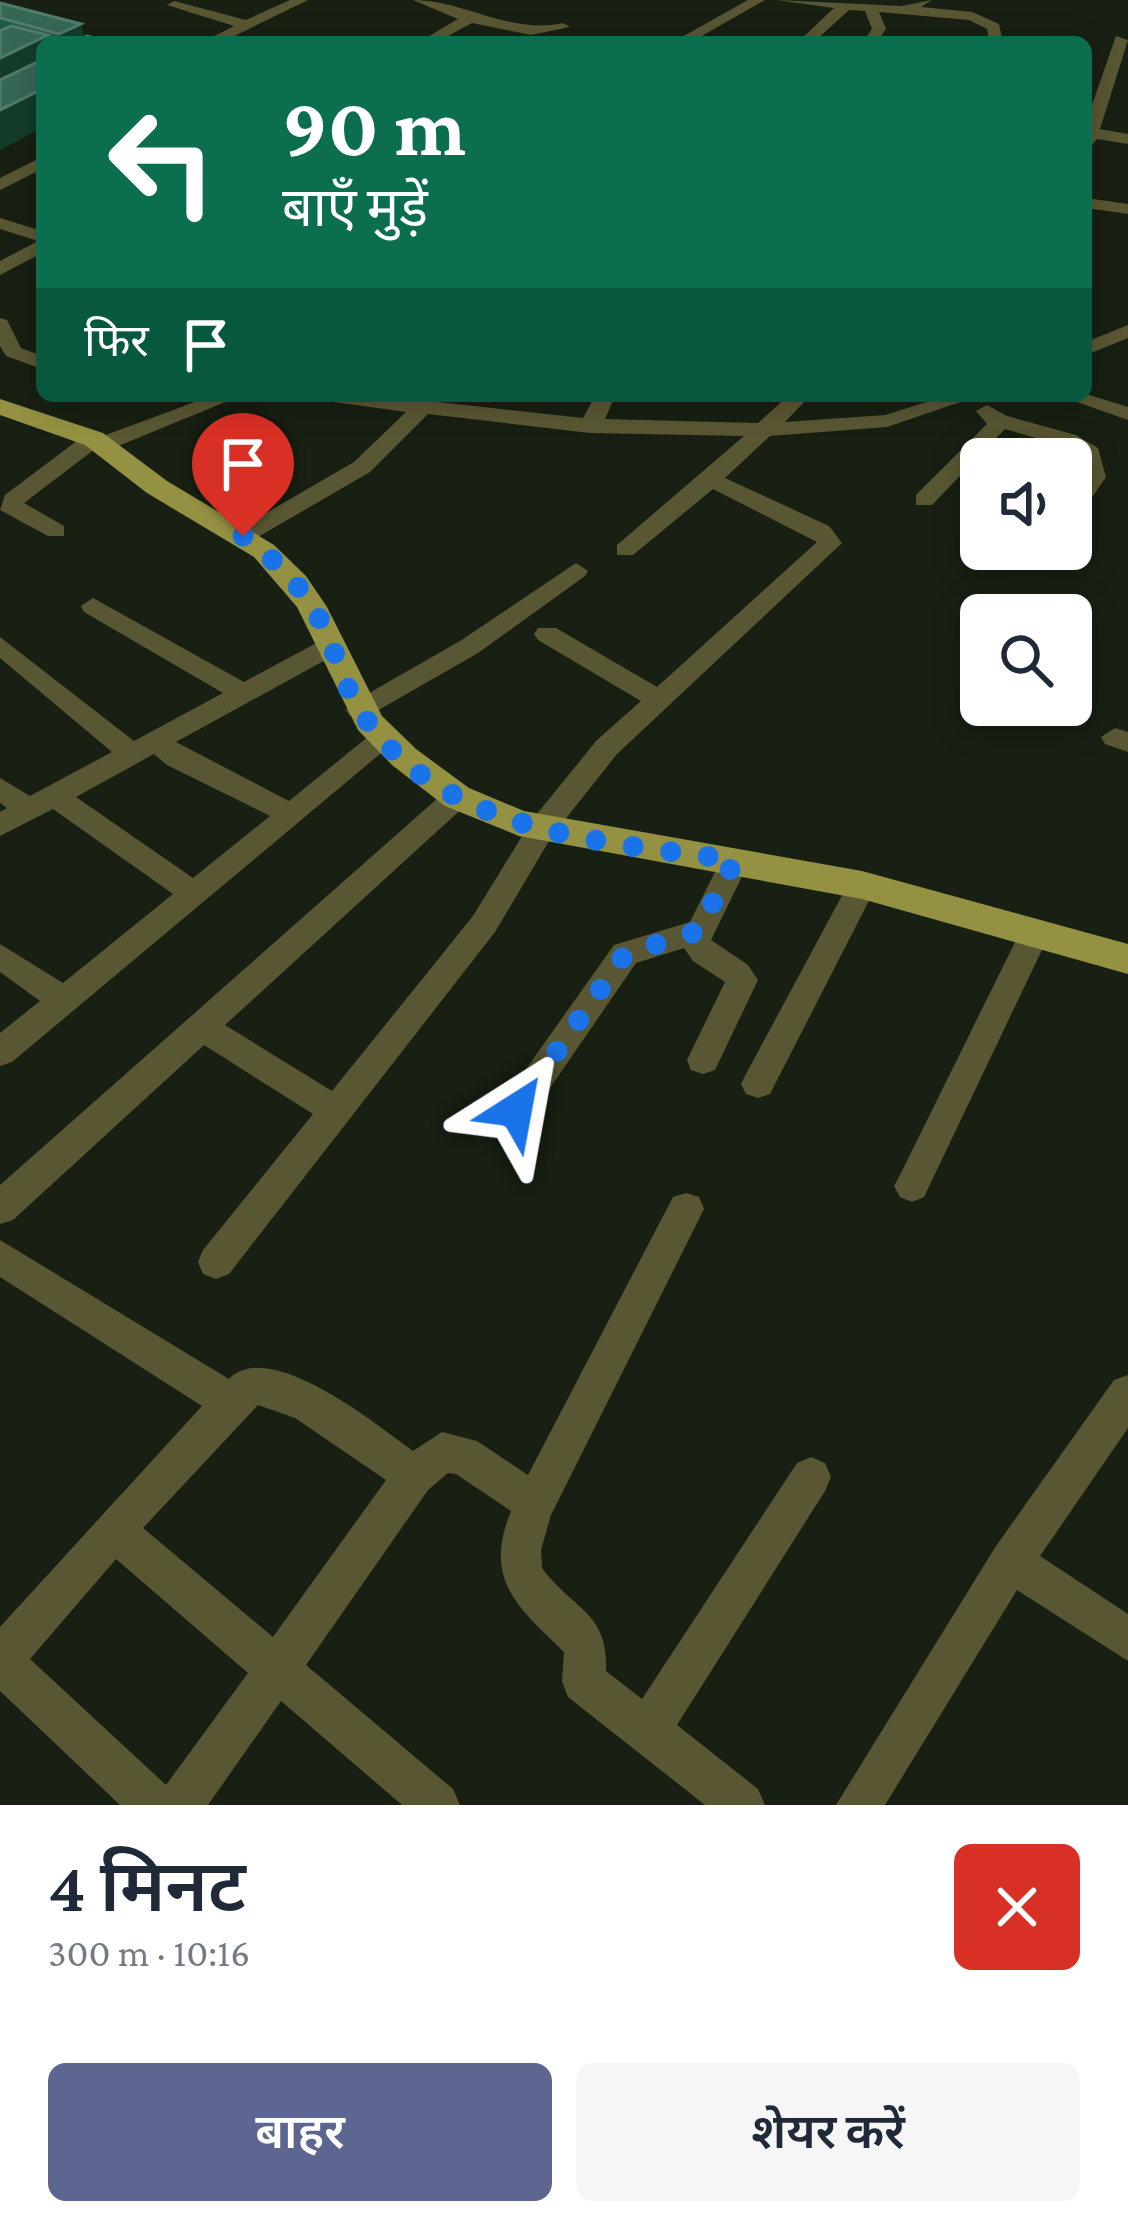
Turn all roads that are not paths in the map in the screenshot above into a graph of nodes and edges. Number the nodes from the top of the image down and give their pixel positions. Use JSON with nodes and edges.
{"nodes":[{"id":1,"x":301,"y":0,"type":"edge"},
{"id":2,"x":420,"y":0,"type":"edge"},
{"id":3,"x":758,"y":0,"type":"edge"},
{"id":4,"x":783,"y":0,"type":"edge"},
{"id":5,"x":926,"y":0,"type":"edge"},
{"id":6,"x":982,"y":0,"type":"edge"},
{"id":7,"x":174,"y":5,"type":"dead end"},
{"id":8,"x":843,"y":8,"type":"junction"},
{"id":9,"x":871,"y":9,"type":"junction"},
{"id":10,"x":904,"y":10,"type":"junction"},
{"id":11,"x":470,"y":18,"type":"junction"},
{"id":12,"x":979,"y":18,"type":"junction"},
{"id":13,"x":247,"y":25,"type":"junction"},
{"id":14,"x":700,"y":32,"type":"junction"},
{"id":15,"x":562,"y":33,"type":"edge"},
{"id":16,"x":223,"y":36,"type":"edge"},
{"id":17,"x":437,"y":36,"type":"edge"},
{"id":18,"x":692,"y":36,"type":"edge"},
{"id":19,"x":715,"y":36,"type":"edge"},
{"id":20,"x":812,"y":36,"type":"edge"},
{"id":21,"x":874,"y":36,"type":"edge"},
{"id":22,"x":995,"y":36,"type":"edge"},
{"id":23,"x":1121,"y":39,"type":"dead end"},
{"id":24,"x":1092,"y":76,"type":"edge"},
{"id":25,"x":1109,"y":77,"type":"junction"},
{"id":26,"x":1128,"y":80,"type":"edge"},
{"id":27,"x":1092,"y":131,"type":"edge"},
{"id":28,"x":1128,"y":139,"type":"edge"},
{"id":29,"x":1092,"y":140,"type":"edge"},
{"id":30,"x":36,"y":165,"type":"edge"},
{"id":31,"x":0,"y":185,"type":"edge"},
{"id":32,"x":1092,"y":204,"type":"edge"},
{"id":33,"x":1128,"y":209,"type":"edge"},
{"id":34,"x":0,"y":223,"type":"edge"},
{"id":35,"x":36,"y":235,"type":"edge"},
{"id":36,"x":36,"y":250,"type":"edge"},
{"id":37,"x":0,"y":269,"type":"edge"},
{"id":38,"x":0,"y":324,"type":"edge"},
{"id":39,"x":1128,"y":332,"type":"edge"},
{"id":40,"x":1092,"y":345,"type":"edge"},
{"id":41,"x":36,"y":360,"type":"edge"},
{"id":42,"x":206,"y":402,"type":"edge"},
{"id":43,"x":378,"y":402,"type":"edge"},
{"id":44,"x":602,"y":402,"type":"edge"},
{"id":45,"x":793,"y":402,"type":"edge"},
{"id":46,"x":948,"y":402,"type":"edge"},
{"id":47,"x":971,"y":402,"type":"edge"},
{"id":48,"x":1089,"y":402,"type":"edge"},
{"id":49,"x":0,"y":407,"type":"edge"},
{"id":50,"x":422,"y":408,"type":"junction"},
{"id":51,"x":1128,"y":414,"type":"edge"},
{"id":52,"x":999,"y":421,"type":"junction"},
{"id":53,"x":590,"y":427,"type":"junction"},
{"id":54,"x":760,"y":430,"type":"junction"},
{"id":55,"x":1060,"y":438,"type":"edge"},
{"id":56,"x":98,"y":442,"type":"junction"},
{"id":57,"x":709,"y":479,"type":"junction"},
{"id":58,"x":924,"y":500,"type":"dead end"},
{"id":59,"x":56,"y":531,"type":"dead end"},
{"id":60,"x":243,"y":536,"type":"junction"},
{"id":61,"x":625,"y":550,"type":"dead end"},
{"id":62,"x":576,"y":571,"type":"dead end"},
{"id":63,"x":93,"y":606,"type":"dead end"},
{"id":64,"x":547,"y":634,"type":"dead end"},
{"id":65,"x":0,"y":644,"type":"edge"},
{"id":66,"x":332,"y":646,"type":"junction"},
{"id":67,"x":242,"y":693,"type":"junction"},
{"id":68,"x":658,"y":699,"type":"junction"},
{"id":69,"x":359,"y":710,"type":"junction"},
{"id":70,"x":385,"y":738,"type":"junction"},
{"id":71,"x":143,"y":747,"type":"junction"},
{"id":72,"x":0,"y":788,"type":"edge"},
{"id":73,"x":458,"y":796,"type":"junction"},
{"id":74,"x":41,"y":802,"type":"junction"},
{"id":75,"x":288,"y":813,"type":"junction"},
{"id":76,"x":0,"y":825,"type":"edge"},
{"id":77,"x":542,"y":828,"type":"junction"},
{"id":78,"x":735,"y":860,"type":"junction"},
{"id":79,"x":862,"y":885,"type":"junction"},
{"id":80,"x":192,"y":892,"type":"junction"},
{"id":81,"x":698,"y":931,"type":"junction"},
{"id":82,"x":1036,"y":931,"type":"junction"},
{"id":83,"x":0,"y":956,"type":"edge"},
{"id":84,"x":1128,"y":959,"type":"edge"},
{"id":85,"x":62,"y":999,"type":"junction"},
{"id":86,"x":200,"y":1026,"type":"junction"},
{"id":87,"x":0,"y":1052,"type":"edge"},
{"id":88,"x":703,"y":1060,"type":"dead end"},
{"id":89,"x":758,"y":1084,"type":"dead end"},
{"id":90,"x":516,"y":1110,"type":"dead end"},
{"id":91,"x":336,"y":1111,"type":"junction"},
{"id":92,"x":912,"y":1186,"type":"dead end"},
{"id":93,"x":0,"y":1208,"type":"edge"},
{"id":94,"x":686,"y":1209,"type":"dead end"},
{"id":95,"x":0,"y":1257,"type":"edge"},
{"id":96,"x":216,"y":1262,"type":"dead end"},
{"id":97,"x":1128,"y":1394,"type":"edge"},
{"id":98,"x":231,"y":1402,"type":"junction"},
{"id":99,"x":414,"y":1475,"type":"junction"},
{"id":100,"x":811,"y":1477,"type":"dead end"},
{"id":101,"x":535,"y":1503,"type":"junction"},
{"id":102,"x":113,"y":1531,"type":"junction"},
{"id":103,"x":1011,"y":1562,"type":"junction"},
{"id":104,"x":1128,"y":1639,"type":"edge"},
{"id":105,"x":0,"y":1660,"type":"edge"},
{"id":106,"x":276,"y":1665,"type":"junction"},
{"id":107,"x":648,"y":1730,"type":"junction"},
{"id":108,"x":868,"y":1801,"type":"edge"},
{"id":109,"x":154,"y":1805,"type":"edge"},
{"id":110,"x":180,"y":1805,"type":"edge"},
{"id":111,"x":437,"y":1805,"type":"edge"},
{"id":112,"x":742,"y":1805,"type":"edge"}],
"edges":[{"from":1,"to":13,"type":"street"},
{"from":2,"to":11,"type":"street"},
{"from":3,"to":14,"type":"street"},
{"from":4,"to":8,"type":"street"},
{"from":5,"to":10,"type":"street"},
{"from":6,"to":12,"type":"street"},
{"from":7,"to":13,"type":"street"},
{"from":8,"to":9,"type":"street"},
{"from":8,"to":20,"type":"street"},
{"from":9,"to":10,"type":"street"},
{"from":9,"to":21,"type":"street"},
{"from":10,"to":12,"type":"street"},
{"from":11,"to":15,"type":"street"},
{"from":11,"to":17,"type":"street"},
{"from":12,"to":22,"type":"street"},
{"from":13,"to":16,"type":"street"},
{"from":14,"to":18,"type":"street"},
{"from":14,"to":19,"type":"street"},
{"from":23,"to":25,"type":"street"},
{"from":24,"to":25,"type":"street"},
{"from":25,"to":26,"type":"street"},
{"from":25,"to":27,"type":"street"},
{"from":28,"to":29,"type":"street"},
{"from":30,"to":31,"type":"street"},
{"from":32,"to":33,"type":"street"},
{"from":34,"to":35,"type":"street"},
{"from":36,"to":37,"type":"street"},
{"from":38,"to":41,"type":"street"},
{"from":39,"to":40,"type":"street"},
{"from":42,"to":56,"type":"street"},
{"from":43,"to":50,"type":"street"},
{"from":44,"to":53,"type":"street"},
{"from":45,"to":54,"type":"street"},
{"from":46,"to":54,"type":"street"},
{"from":47,"to":52,"type":"street"},
{"from":48,"to":51,"type":"street"},
{"from":49,"to":56,"type":"main road"},
{"from":50,"to":53,"type":"street"},
{"from":50,"to":60,"type":"street"},
{"from":52,"to":55,"type":"street"},
{"from":52,"to":58,"type":"street"},
{"from":53,"to":54,"type":"street"},
{"from":54,"to":57,"type":"street"},
{"from":56,"to":59,"type":"street"},
{"from":56,"to":60,"type":"main road"},
{"from":57,"to":61,"type":"street"},
{"from":57,"to":68,"type":"street"},
{"from":60,"to":66,"type":"main road"},
{"from":62,"to":69,"type":"street"},
{"from":63,"to":67,"type":"street"},
{"from":64,"to":68,"type":"street"},
{"from":65,"to":71,"type":"street"},
{"from":66,"to":67,"type":"street"},
{"from":66,"to":69,"type":"main road"},
{"from":67,"to":71,"type":"street"},
{"from":68,"to":77,"type":"street"},
{"from":69,"to":70,"type":"main road"},
{"from":70,"to":73,"type":"main road"},
{"from":70,"to":75,"type":"street"},
{"from":71,"to":74,"type":"street"},
{"from":71,"to":75,"type":"street"},
{"from":72,"to":74,"type":"street"},
{"from":73,"to":77,"type":"main road"},
{"from":73,"to":86,"type":"street"},
{"from":74,"to":76,"type":"street"},
{"from":74,"to":80,"type":"street"},
{"from":75,"to":80,"type":"street"},
{"from":77,"to":78,"type":"main road"},
{"from":77,"to":91,"type":"street"},
{"from":78,"to":79,"type":"main road"},
{"from":78,"to":81,"type":"street"},
{"from":79,"to":82,"type":"main road"},
{"from":79,"to":89,"type":"street"},
{"from":80,"to":85,"type":"street"},
{"from":81,"to":88,"type":"street"},
{"from":81,"to":90,"type":"street"},
{"from":82,"to":84,"type":"main road"},
{"from":82,"to":92,"type":"street"},
{"from":83,"to":85,"type":"street"},
{"from":85,"to":87,"type":"street"},
{"from":86,"to":91,"type":"street"},
{"from":86,"to":93,"type":"street"},
{"from":91,"to":96,"type":"street"},
{"from":94,"to":101,"type":"street"},
{"from":95,"to":98,"type":"street"},
{"from":97,"to":103,"type":"street"},
{"from":98,"to":99,"type":"street"},
{"from":98,"to":102,"type":"street"},
{"from":99,"to":101,"type":"street"},
{"from":99,"to":106,"type":"street"},
{"from":100,"to":107,"type":"street"},
{"from":101,"to":107,"type":"street"},
{"from":102,"to":105,"type":"street"},
{"from":102,"to":106,"type":"street"},
{"from":103,"to":104,"type":"street"},
{"from":103,"to":108,"type":"street"},
{"from":105,"to":109,"type":"street"},
{"from":106,"to":110,"type":"street"},
{"from":106,"to":111,"type":"street"},
{"from":107,"to":112,"type":"street"}]}
